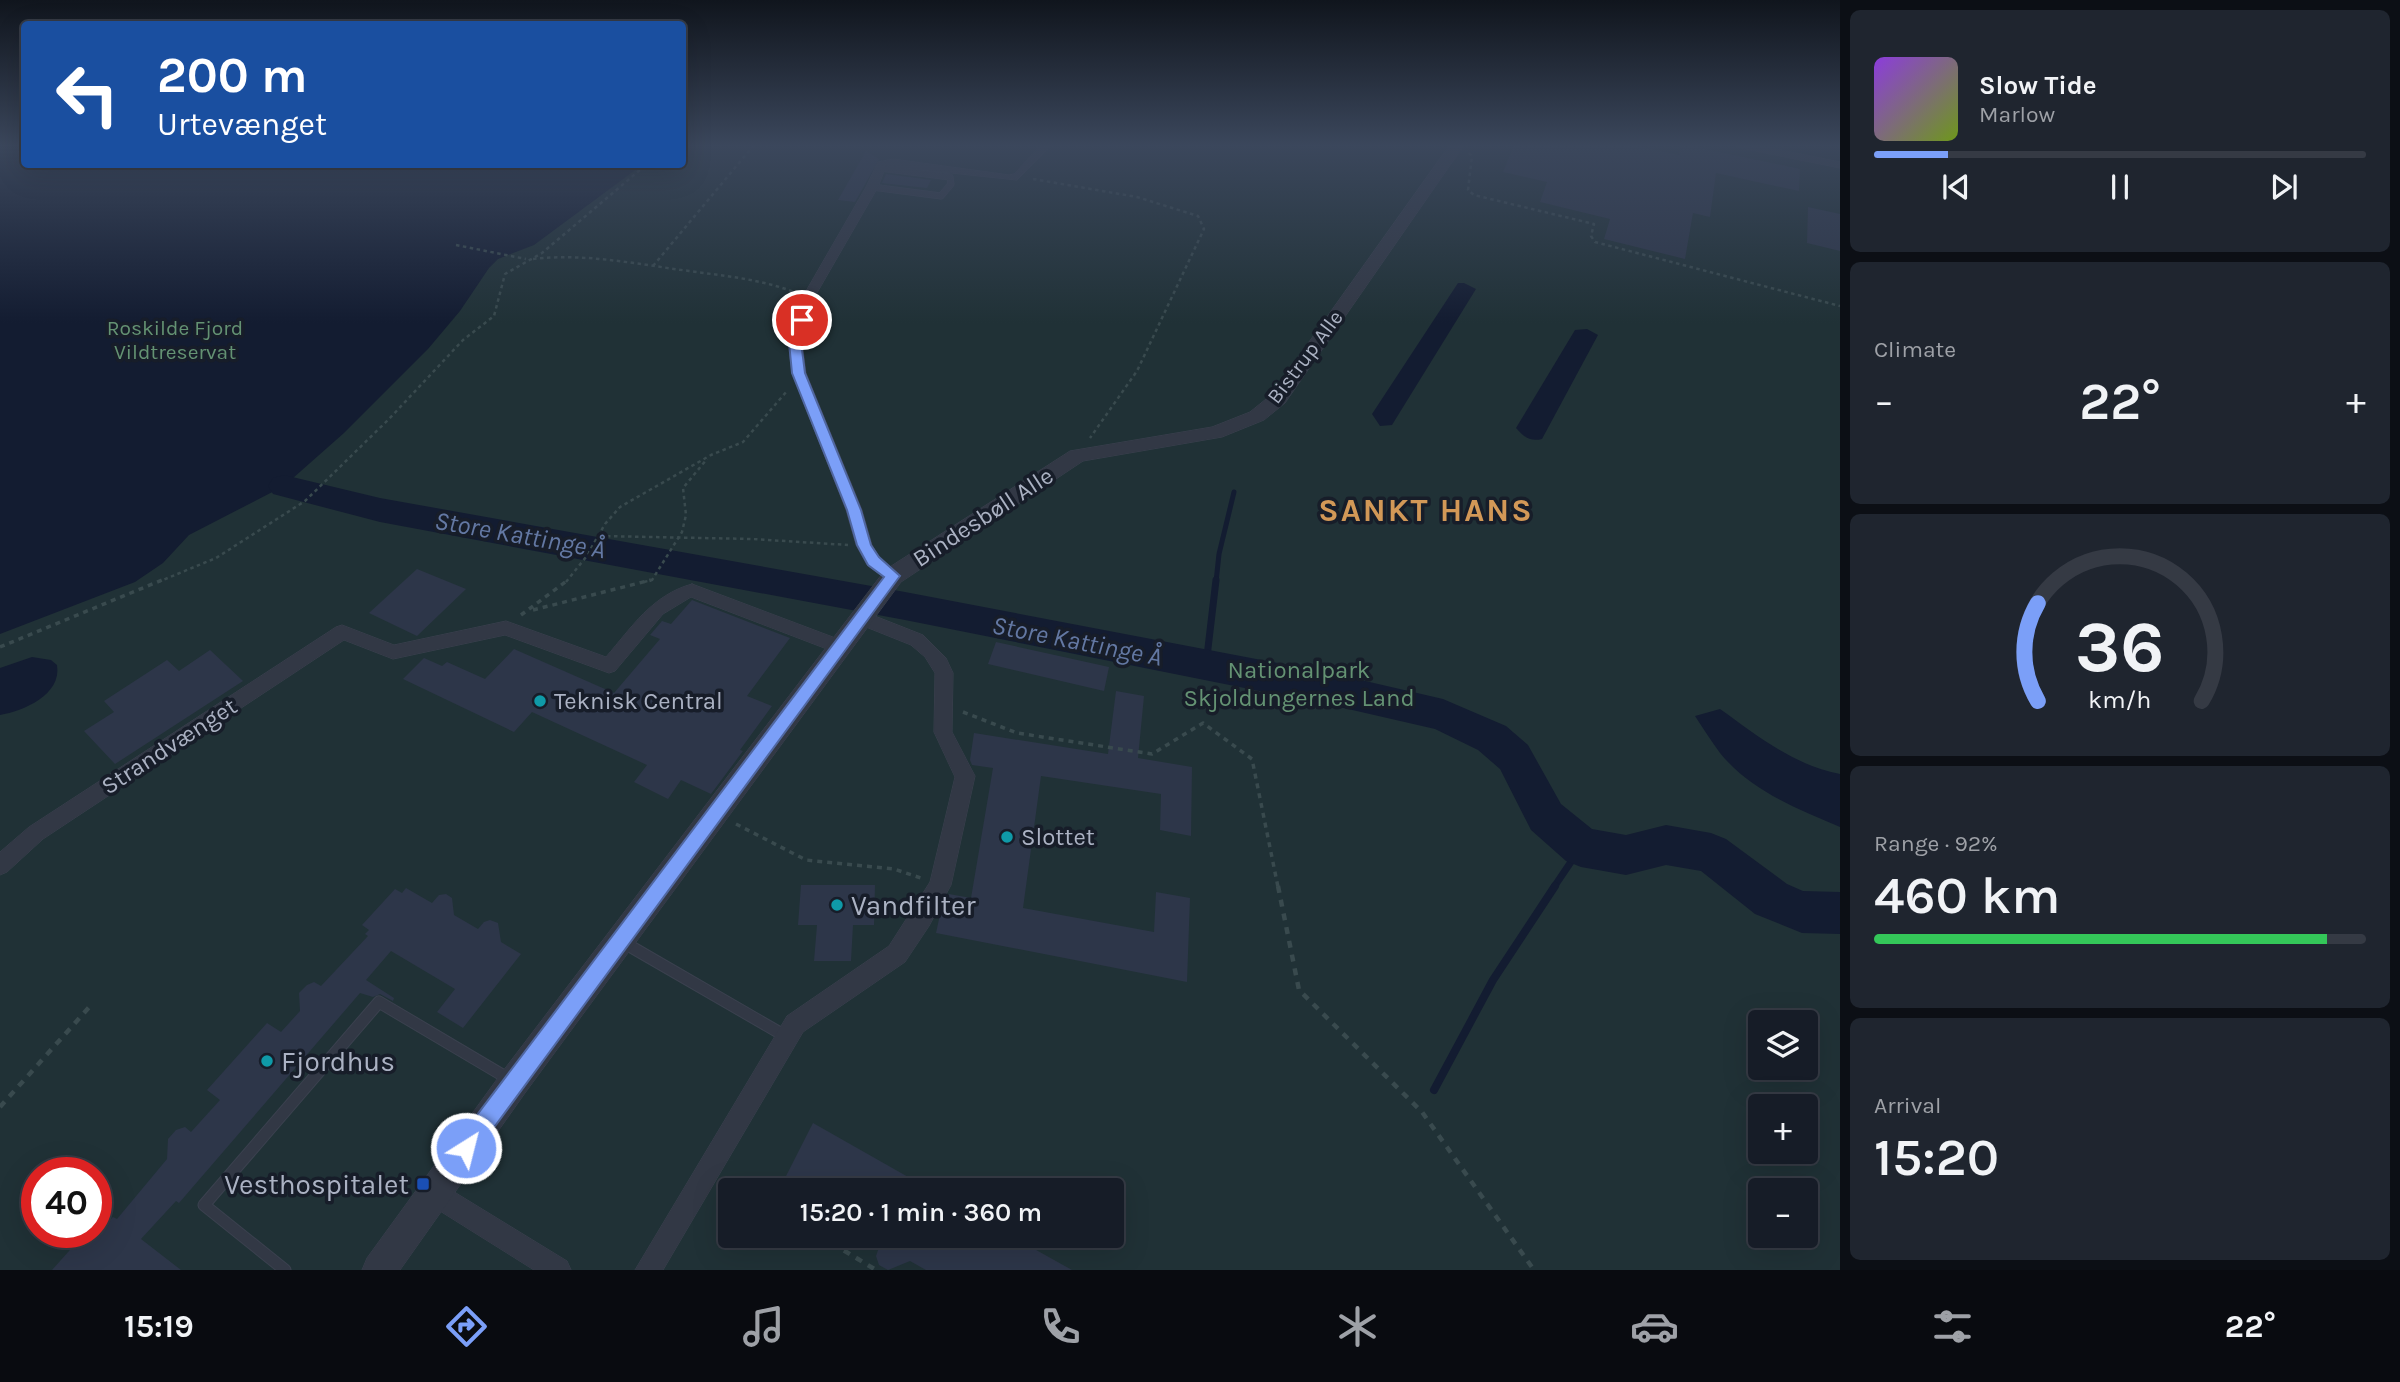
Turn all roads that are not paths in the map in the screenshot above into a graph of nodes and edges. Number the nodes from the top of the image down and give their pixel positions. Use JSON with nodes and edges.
{"nodes":[{"id":1,"x":862,"y":204,"type":"edge"},
{"id":2,"x":1416,"y":204,"type":"edge"},
{"id":3,"x":1077,"y":456,"type":"joint"},
{"id":4,"x":893,"y":576,"type":"junction"},
{"id":5,"x":862,"y":618,"type":"junction"},
{"id":6,"x":840,"y":647,"type":"junction"},
{"id":7,"x":0,"y":865,"type":"edge"},
{"id":8,"x":620,"y":940,"type":"junction"},
{"id":9,"x":787,"y":1037,"type":"junction"},
{"id":10,"x":514,"y":1082,"type":"junction"},
{"id":11,"x":433,"y":1192,"type":"junction"},
{"id":12,"x":285,"y":1270,"type":"edge"},
{"id":13,"x":379,"y":1270,"type":"edge"},
{"id":14,"x":558,"y":1270,"type":"edge"},
{"id":15,"x":649,"y":1270,"type":"edge"}],
"edges":[{"from":1,"to":4,"type":"street"},
{"from":2,"to":3,"type":"street","name":"Bistrup Alle"},
{"from":3,"to":4,"type":"street","name":"Bindesbøll Alle"},
{"from":4,"to":5,"type":"street","name":"Bindesbøll Alle"},
{"from":5,"to":6,"type":"street","name":"Bindesbøll Alle"},
{"from":5,"to":9,"type":"street"},
{"from":6,"to":7,"type":"street","name":"Strandvænget"},
{"from":6,"to":8,"type":"street","name":"Bindesbøll Alle"},
{"from":8,"to":9,"type":"lane"},
{"from":8,"to":10,"type":"street","name":"Bindesbøll Alle"},
{"from":9,"to":15,"type":"street"},
{"from":10,"to":11,"type":"street","name":"Bindesbøll Alle"},
{"from":10,"to":12,"type":"lane"},
{"from":11,"to":13,"type":"street","name":"Bindesbøll Alle"},
{"from":11,"to":14,"type":"street"}]}
